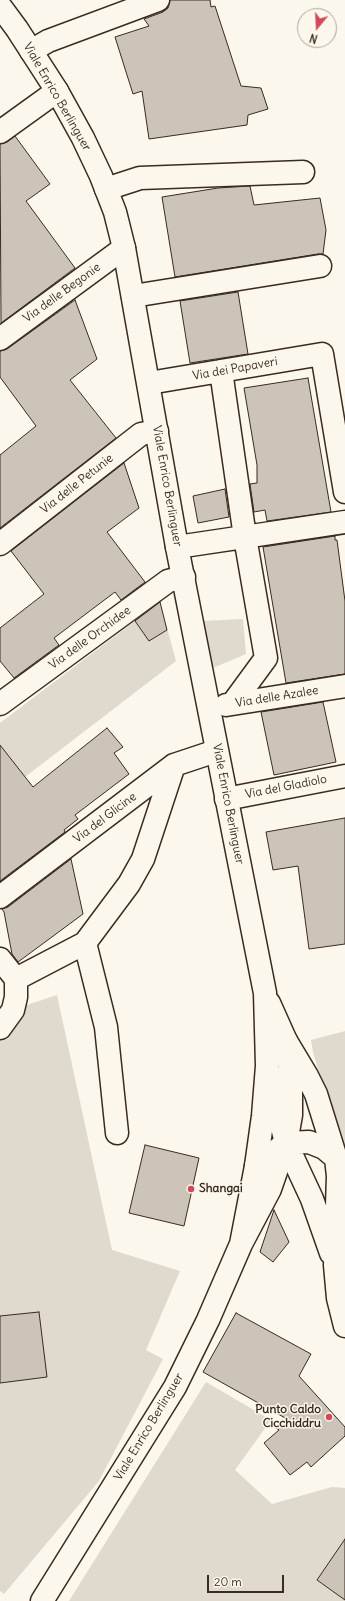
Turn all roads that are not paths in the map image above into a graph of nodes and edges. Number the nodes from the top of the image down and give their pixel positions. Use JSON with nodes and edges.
{"nodes":[{"id":1,"x":158,"y":0,"type":"edge"},
{"id":2,"x":0,"y":6,"type":"edge"},
{"id":3,"x":31,"y":51,"type":"junction"},
{"id":4,"x":57,"y":91,"type":"junction"},
{"id":5,"x":0,"y":132,"type":"edge"},
{"id":6,"x":303,"y":172,"type":"dead end"},
{"id":7,"x":106,"y":189,"type":"junction"},
{"id":8,"x":124,"y":248,"type":"junction"},
{"id":9,"x":320,"y":266,"type":"dead end"},
{"id":10,"x":133,"y":296,"type":"junction"},
{"id":11,"x":0,"y":339,"type":"edge"},
{"id":12,"x":220,"y":371,"type":"junction"},
{"id":13,"x":148,"y":383,"type":"junction"},
{"id":14,"x":157,"y":431,"type":"junction"},
{"id":15,"x":345,"y":492,"type":"edge"},
{"id":16,"x":345,"y":522,"type":"edge"},
{"id":17,"x":245,"y":537,"type":"junction"},
{"id":18,"x":0,"y":544,"type":"edge"},
{"id":19,"x":177,"y":547,"type":"junction"},
{"id":20,"x":184,"y":577,"type":"junction"},
{"id":21,"x":345,"y":686,"type":"edge"},
{"id":22,"x":233,"y":703,"type":"junction"},
{"id":23,"x":0,"y":704,"type":"edge"},
{"id":24,"x":209,"y":708,"type":"junction"},
{"id":25,"x":216,"y":751,"type":"junction"},
{"id":26,"x":174,"y":765,"type":"junction"},
{"id":27,"x":345,"y":776,"type":"edge"},
{"id":28,"x":226,"y":799,"type":"junction"},
{"id":29,"x":0,"y":897,"type":"edge"},
{"id":30,"x":85,"y":943,"type":"junction"},
{"id":31,"x":0,"y":959,"type":"edge"},
{"id":32,"x":16,"y":979,"type":"junction"},
{"id":33,"x":264,"y":993,"type":"junction"},
{"id":34,"x":0,"y":1028,"type":"edge"},
{"id":35,"x":286,"y":1041,"type":"junction"},
{"id":36,"x":267,"y":1066,"type":"junction"},
{"id":37,"x":117,"y":1133,"type":"dead end"},
{"id":38,"x":286,"y":1143,"type":"junction"},
{"id":39,"x":336,"y":1158,"type":"junction"},
{"id":40,"x":256,"y":1166,"type":"junction"},
{"id":41,"x":241,"y":1244,"type":"junction"},
{"id":42,"x":335,"y":1265,"type":"junction"},
{"id":43,"x":345,"y":1326,"type":"edge"},
{"id":44,"x":42,"y":1601,"type":"edge"}],
"edges":[{"from":1,"to":3,"type":"street"},
{"from":2,"to":3,"type":"street","name":"Viale Enrico Berlinguer"},
{"from":3,"to":4,"type":"street","name":"Viale Enrico Berlinguer"},
{"from":4,"to":5,"type":"street"},
{"from":4,"to":7,"type":"street","name":"Viale Enrico Berlinguer"},
{"from":6,"to":7,"type":"street"},
{"from":7,"to":8,"type":"street","name":"Viale Enrico Berlinguer"},
{"from":8,"to":10,"type":"street","name":"Viale Enrico Berlinguer"},
{"from":8,"to":11,"type":"street","name":"Via delle Begonie"},
{"from":9,"to":10,"type":"street"},
{"from":10,"to":13,"type":"street","name":"Viale Enrico Berlinguer"},
{"from":12,"to":13,"type":"street","name":"Via dei Papaveri"},
{"from":12,"to":15,"type":"street","name":"Via dei Papaveri"},
{"from":12,"to":17,"type":"street"},
{"from":13,"to":14,"type":"street","name":"Viale Enrico Berlinguer"},
{"from":14,"to":18,"type":"street","name":"Via delle Petunie"},
{"from":14,"to":19,"type":"street","name":"Viale Enrico Berlinguer"},
{"from":16,"to":17,"type":"street"},
{"from":17,"to":19,"type":"street"},
{"from":17,"to":22,"type":"street"},
{"from":19,"to":20,"type":"street","name":"Viale Enrico Berlinguer"},
{"from":20,"to":23,"type":"street","name":"Via delle Orchidee"},
{"from":20,"to":24,"type":"street","name":"Viale Enrico Berlinguer"},
{"from":21,"to":22,"type":"street","name":"Via delle Azalee"},
{"from":22,"to":24,"type":"street","name":"Via delle Azalee"},
{"from":24,"to":25,"type":"street","name":"Viale Enrico Berlinguer"},
{"from":25,"to":26,"type":"street","name":"Via del Glicine"},
{"from":25,"to":28,"type":"street","name":"Viale Enrico Berlinguer"},
{"from":26,"to":29,"type":"street","name":"Via del Glicine"},
{"from":26,"to":30,"type":"street"},
{"from":27,"to":28,"type":"street","name":"Via del Gladiolo"},
{"from":28,"to":33,"type":"street","name":"Viale Enrico Berlinguer"},
{"from":30,"to":32,"type":"street"},
{"from":30,"to":37,"type":"street"},
{"from":31,"to":32,"type":"street"},
{"from":32,"to":34,"type":"street"},
{"from":33,"to":35,"type":"street"},
{"from":33,"to":36,"type":"street"},
{"from":35,"to":38,"type":"street"},
{"from":35,"to":39,"type":"street"},
{"from":36,"to":38,"type":"street"},
{"from":36,"to":40,"type":"street"},
{"from":38,"to":39,"type":"street"},
{"from":38,"to":40,"type":"street"},
{"from":38,"to":41,"type":"street"},
{"from":38,"to":42,"type":"street"},
{"from":39,"to":42,"type":"street"},
{"from":40,"to":41,"type":"street"},
{"from":41,"to":44,"type":"street","name":"Viale Enrico Berlinguer"},
{"from":42,"to":43,"type":"street"}]}
